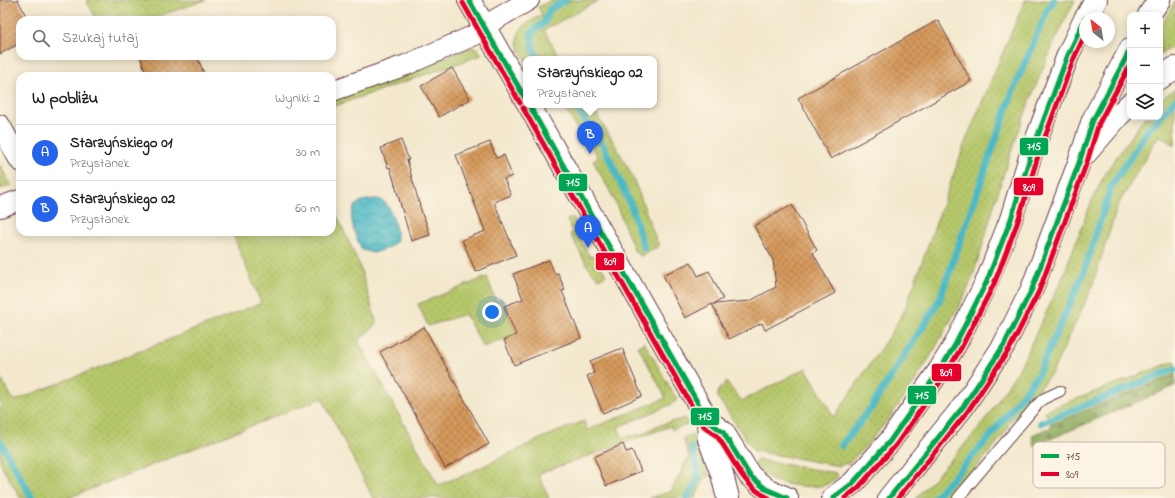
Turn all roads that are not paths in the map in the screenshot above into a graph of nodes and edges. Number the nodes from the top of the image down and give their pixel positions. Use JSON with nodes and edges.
{"nodes":[{"id":1,"x":469,"y":0,"type":"edge"},
{"id":2,"x":529,"y":0,"type":"edge"},
{"id":3,"x":1096,"y":0,"type":"edge"},
{"id":4,"x":1159,"y":0,"type":"edge"},
{"id":5,"x":1089,"y":12,"type":"edge"},
{"id":6,"x":1151,"y":12,"type":"edge"},
{"id":7,"x":484,"y":26,"type":"junction"},
{"id":8,"x":1079,"y":31,"type":"edge"},
{"id":9,"x":1127,"y":56,"type":"edge"},
{"id":10,"x":1175,"y":68,"type":"edge"},
{"id":11,"x":1163,"y":76,"type":"edge"},
{"id":12,"x":336,"y":90,"type":"edge"},
{"id":13,"x":523,"y":95,"type":"edge"},
{"id":14,"x":1127,"y":107,"type":"edge"},
{"id":15,"x":531,"y":108,"type":"edge"},
{"id":16,"x":0,"y":125,"type":"edge"},
{"id":17,"x":16,"y":154,"type":"edge"},
{"id":18,"x":1080,"y":160,"type":"junction"},
{"id":19,"x":16,"y":201,"type":"edge"},
{"id":20,"x":0,"y":207,"type":"edge"},
{"id":21,"x":1060,"y":391,"type":"dead end"},
{"id":22,"x":708,"y":421,"type":"junction"},
{"id":23,"x":728,"y":498,"type":"edge"},
{"id":24,"x":786,"y":498,"type":"edge"},
{"id":25,"x":833,"y":498,"type":"edge"},
{"id":26,"x":889,"y":498,"type":"edge"},
{"id":27,"x":958,"y":498,"type":"edge"}],
"edges":[{"from":1,"to":7,"type":"main road"},
{"from":2,"to":7,"type":"street"},
{"from":3,"to":5,"type":"main road"},
{"from":4,"to":6,"type":"main road"},
{"from":7,"to":12,"type":"street"},
{"from":7,"to":13,"type":"main road"},
{"from":8,"to":25,"type":"main road"},
{"from":9,"to":18,"type":"main road"},
{"from":10,"to":11,"type":"main road"},
{"from":14,"to":18,"type":"main road"},
{"from":15,"to":22,"type":"main road"},
{"from":16,"to":17,"type":"street"},
{"from":18,"to":26,"type":"main road"},
{"from":19,"to":20,"type":"street"},
{"from":21,"to":27,"type":"lane"},
{"from":22,"to":23,"type":"main road"},
{"from":22,"to":24,"type":"main road"}]}
